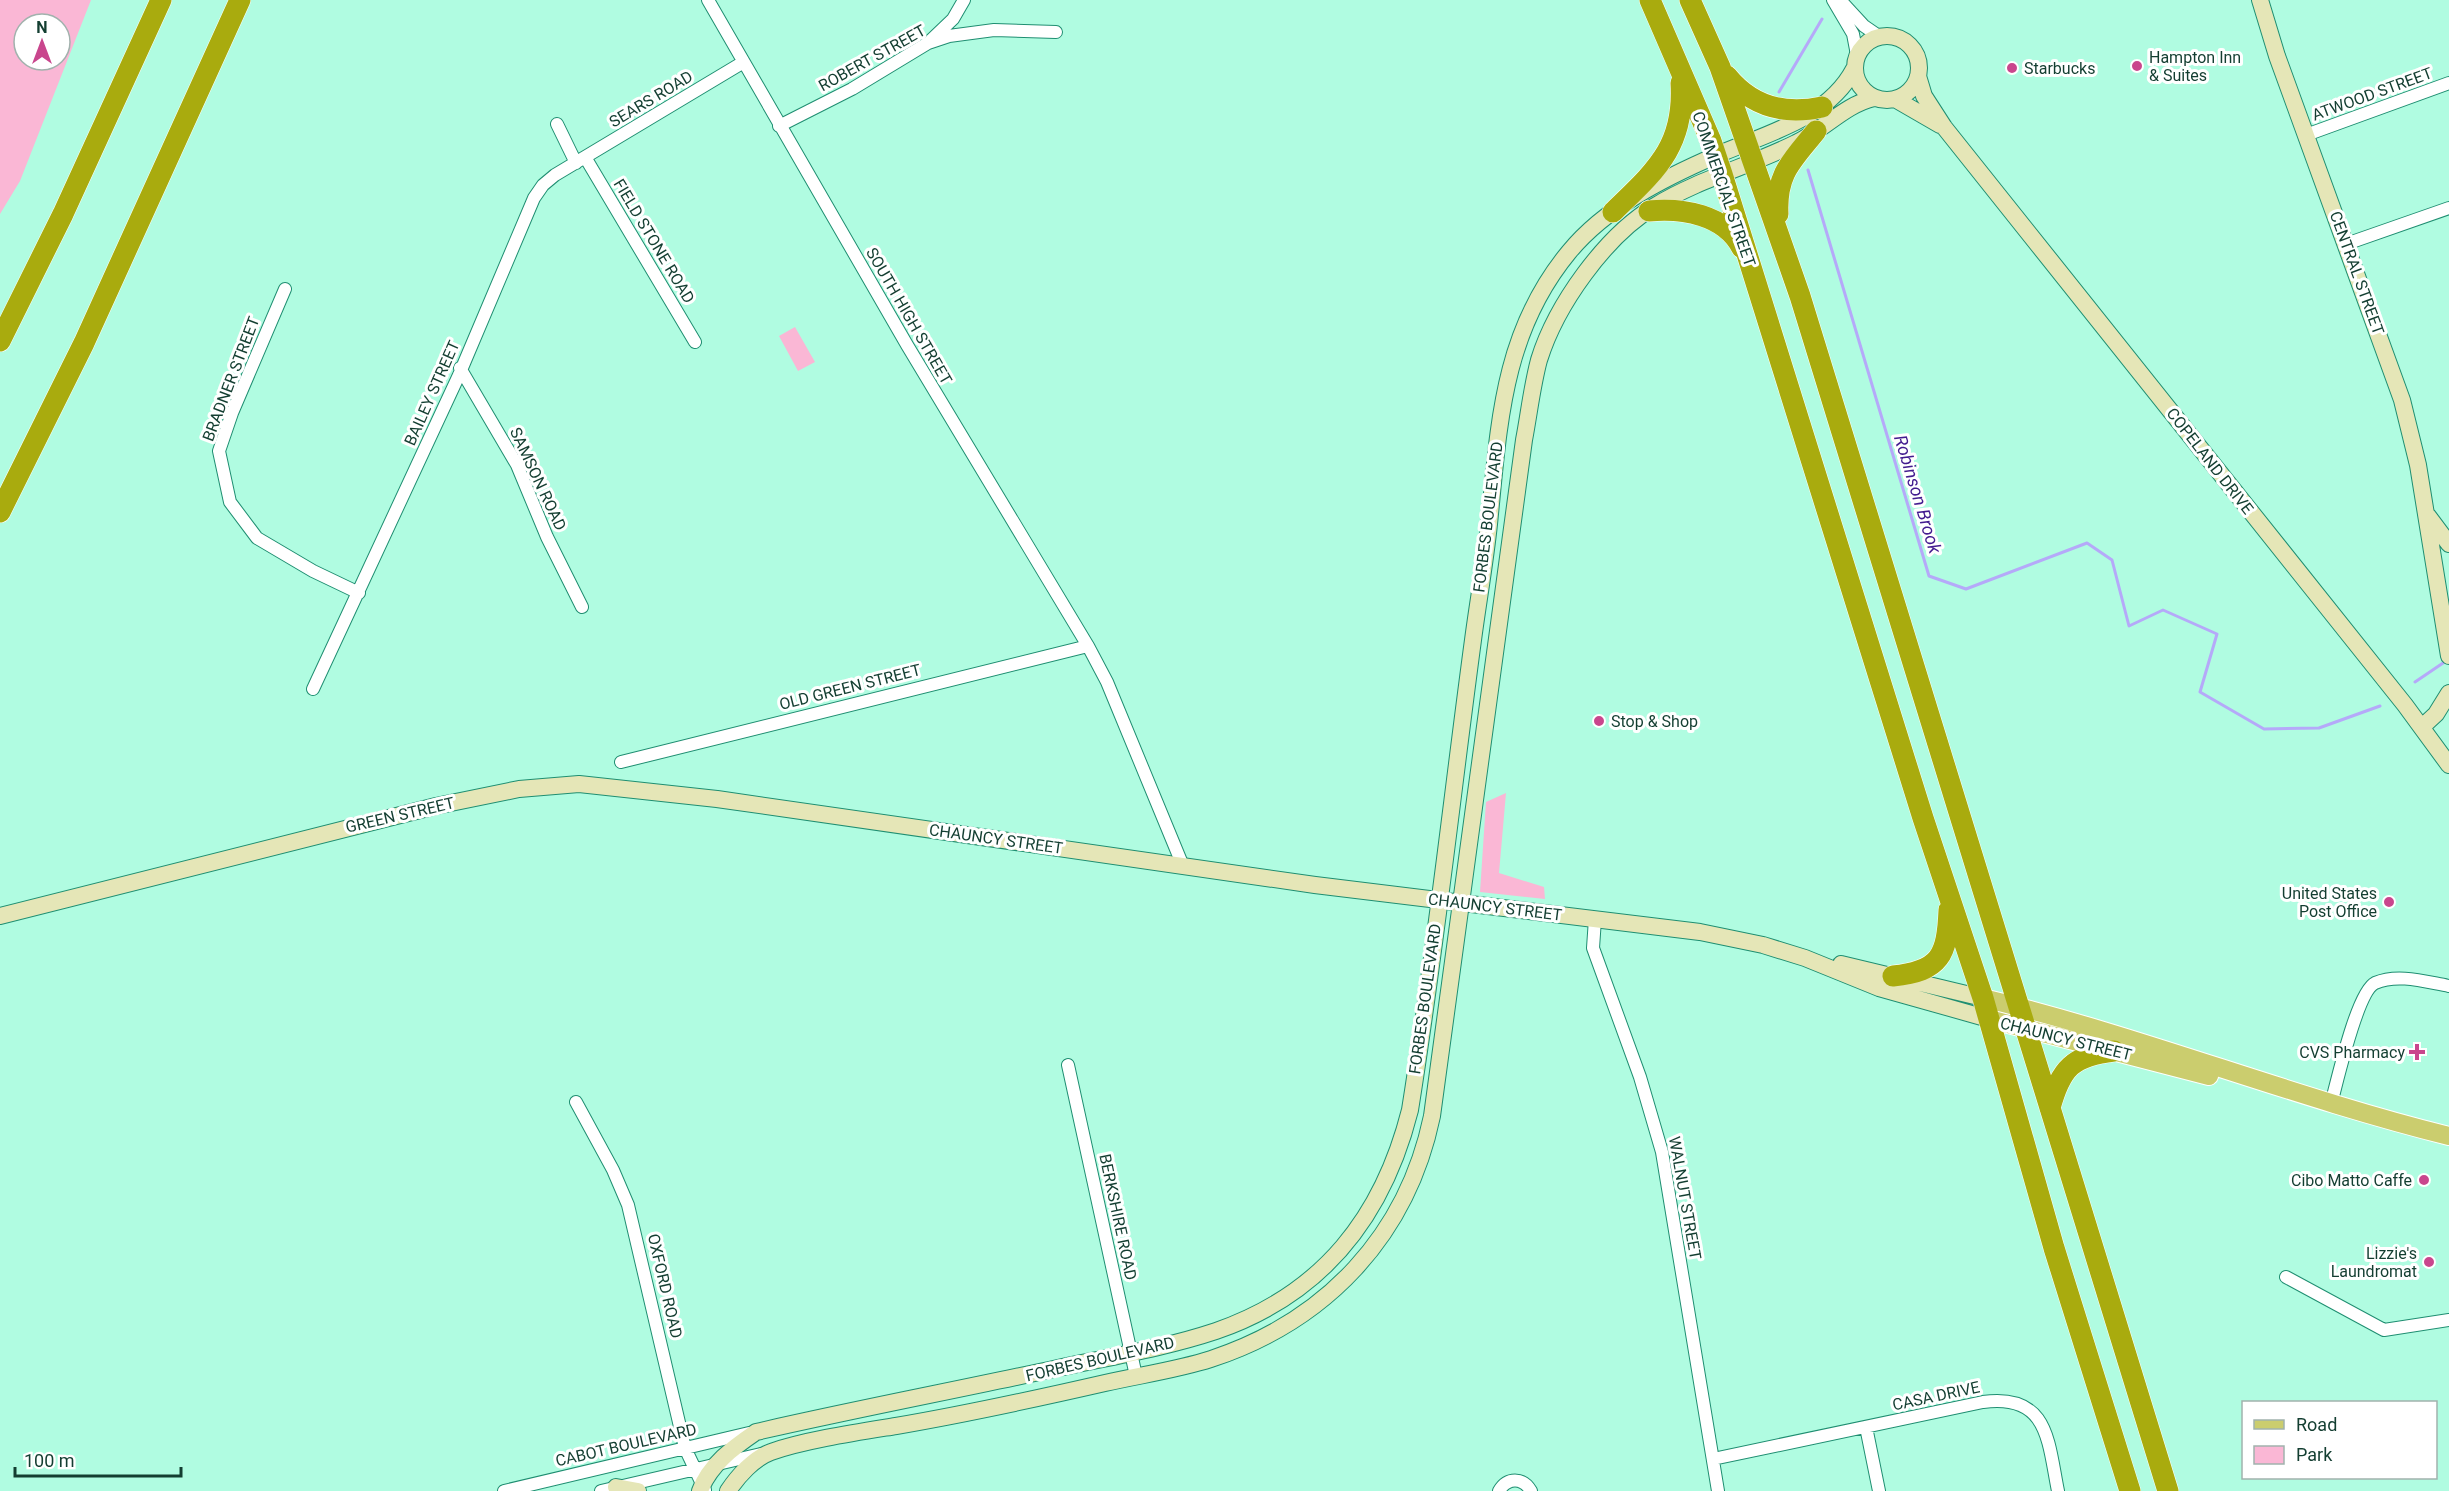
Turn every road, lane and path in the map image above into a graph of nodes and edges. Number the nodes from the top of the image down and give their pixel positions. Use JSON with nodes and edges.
{"nodes":[{"id":1,"x":160,"y":0,"type":"edge"},
{"id":2,"x":240,"y":0,"type":"edge"},
{"id":3,"x":708,"y":0,"type":"edge"},
{"id":4,"x":964,"y":0,"type":"edge"},
{"id":5,"x":1650,"y":0,"type":"edge"},
{"id":6,"x":1690,"y":0,"type":"edge"},
{"id":7,"x":1833,"y":0,"type":"edge"},
{"id":8,"x":1840,"y":0,"type":"edge"},
{"id":9,"x":2260,"y":0,"type":"edge"},
{"id":10,"x":1056,"y":32,"type":"dead end"},
{"id":11,"x":1880,"y":37,"type":"junction"},
{"id":12,"x":928,"y":43,"type":"junction"},
{"id":13,"x":1856,"y":62,"type":"junction"},
{"id":14,"x":742,"y":63,"type":"junction"},
{"id":15,"x":1720,"y":67,"type":"junction"},
{"id":16,"x":1680,"y":70,"type":"junction"},
{"id":17,"x":1918,"y":76,"type":"junction"},
{"id":18,"x":2449,"y":83,"type":"edge"},
{"id":19,"x":1874,"y":98,"type":"junction"},
{"id":20,"x":1895,"y":99,"type":"junction"},
{"id":21,"x":1822,"y":107,"type":"junction"},
{"id":22,"x":557,"y":124,"type":"dead end"},
{"id":23,"x":779,"y":126,"type":"junction"},
{"id":24,"x":1944,"y":127,"type":"junction"},
{"id":25,"x":1816,"y":131,"type":"junction"},
{"id":26,"x":2306,"y":135,"type":"junction"},
{"id":27,"x":1751,"y":151,"type":"junction"},
{"id":28,"x":581,"y":160,"type":"junction"},
{"id":29,"x":1719,"y":164,"type":"junction"},
{"id":30,"x":2449,"y":208,"type":"edge"},
{"id":31,"x":1649,"y":211,"type":"junction"},
{"id":32,"x":1613,"y":212,"type":"junction"},
{"id":33,"x":1778,"y":229,"type":"junction"},
{"id":34,"x":2346,"y":244,"type":"junction"},
{"id":35,"x":1750,"y":264,"type":"junction"},
{"id":36,"x":285,"y":289,"type":"dead end"},
{"id":37,"x":0,"y":341,"type":"edge"},
{"id":38,"x":695,"y":342,"type":"dead end"},
{"id":39,"x":460,"y":368,"type":"junction"},
{"id":40,"x":2425,"y":511,"type":"junction"},
{"id":41,"x":0,"y":512,"type":"edge"},
{"id":42,"x":2449,"y":544,"type":"edge"},
{"id":43,"x":358,"y":593,"type":"junction"},
{"id":44,"x":582,"y":607,"type":"dead end"},
{"id":45,"x":1088,"y":646,"type":"junction"},
{"id":46,"x":2449,"y":655,"type":"edge"},
{"id":47,"x":313,"y":689,"type":"dead end"},
{"id":48,"x":2449,"y":693,"type":"edge"},
{"id":49,"x":2422,"y":728,"type":"junction"},
{"id":50,"x":621,"y":762,"type":"dead end"},
{"id":51,"x":2449,"y":765,"type":"edge"},
{"id":52,"x":808,"y":812,"type":"joint"},
{"id":53,"x":1183,"y":866,"type":"junction"},
{"id":54,"x":1949,"y":898,"type":"junction"},
{"id":55,"x":1439,"y":900,"type":"junction"},
{"id":56,"x":1462,"y":903,"type":"junction"},
{"id":57,"x":0,"y":916,"type":"edge"},
{"id":58,"x":1595,"y":919,"type":"junction"},
{"id":59,"x":1805,"y":958,"type":"junction"},
{"id":60,"x":1893,"y":976,"type":"junction"},
{"id":61,"x":2449,"y":986,"type":"edge"},
{"id":62,"x":1983,"y":998,"type":"junction"},
{"id":63,"x":2022,"y":1018,"type":"junction"},
{"id":64,"x":1989,"y":1019,"type":"junction"},
{"id":65,"x":2114,"y":1051,"type":"junction"},
{"id":66,"x":1068,"y":1065,"type":"dead end"},
{"id":67,"x":576,"y":1102,"type":"dead end"},
{"id":68,"x":2331,"y":1104,"type":"junction"},
{"id":69,"x":2050,"y":1108,"type":"junction"},
{"id":70,"x":2449,"y":1136,"type":"edge"},
{"id":71,"x":2286,"y":1276,"type":"dead end"},
{"id":72,"x":2449,"y":1320,"type":"edge"},
{"id":73,"x":1131,"y":1352,"type":"junction"},
{"id":74,"x":1136,"y":1376,"type":"junction"},
{"id":75,"x":1866,"y":1427,"type":"junction"},
{"id":76,"x":756,"y":1432,"type":"junction"},
{"id":77,"x":685,"y":1448,"type":"junction"},
{"id":78,"x":770,"y":1452,"type":"junction"},
{"id":79,"x":1713,"y":1459,"type":"junction"},
{"id":80,"x":717,"y":1464,"type":"junction"},
{"id":81,"x":695,"y":1469,"type":"junction"},
{"id":82,"x":609,"y":1489,"type":"edge"},
{"id":83,"x":703,"y":1489,"type":"edge"},
{"id":84,"x":504,"y":1491,"type":"edge"},
{"id":85,"x":638,"y":1491,"type":"edge"},
{"id":86,"x":728,"y":1491,"type":"edge"},
{"id":87,"x":1499,"y":1491,"type":"edge"},
{"id":88,"x":1531,"y":1491,"type":"edge"},
{"id":89,"x":1718,"y":1491,"type":"edge"},
{"id":90,"x":1879,"y":1491,"type":"edge"},
{"id":91,"x":2058,"y":1491,"type":"edge"},
{"id":92,"x":2130,"y":1491,"type":"edge"},
{"id":93,"x":2168,"y":1491,"type":"edge"}],
"edges":[{"from":1,"to":37,"type":"highway"},
{"from":2,"to":41,"type":"highway"},
{"from":3,"to":14,"type":"street","name":"SOUTH HIGH STREET"},
{"from":4,"to":12,"type":"street"},
{"from":5,"to":16,"type":"highway","name":"COMMERCIAL STREET"},
{"from":6,"to":15,"type":"highway"},
{"from":7,"to":13,"type":"street"},
{"from":8,"to":11,"type":"street"},
{"from":9,"to":26,"type":"street","name":"CENTRAL STREET"},
{"from":10,"to":12,"type":"street","name":"ROBERT STREET"},
{"from":11,"to":13,"type":"street"},
{"from":11,"to":17,"type":"street"},
{"from":12,"to":23,"type":"street","name":"ROBERT STREET"},
{"from":13,"to":19,"type":"street"},
{"from":13,"to":21,"type":"street","name":"FORBES BOULEVARD"},
{"from":14,"to":23,"type":"street","name":"SOUTH HIGH STREET"},
{"from":14,"to":28,"type":"street","name":"SEARS ROAD"},
{"from":15,"to":21,"type":"highway"},
{"from":15,"to":27,"type":"highway"},
{"from":16,"to":29,"type":"highway","name":"COMMERCIAL STREET"},
{"from":16,"to":32,"type":"highway"},
{"from":17,"to":20,"type":"street"},
{"from":17,"to":24,"type":"street","name":"COPELAND DRIVE"},
{"from":18,"to":26,"type":"street","name":"ATWOOD STREET"},
{"from":19,"to":20,"type":"street"},
{"from":19,"to":25,"type":"street","name":"FORBES BOULEVARD"},
{"from":20,"to":24,"type":"street"},
{"from":21,"to":27,"type":"street","name":"FORBES BOULEVARD"},
{"from":22,"to":28,"type":"street"},
{"from":23,"to":45,"type":"street","name":"SOUTH HIGH STREET"},
{"from":24,"to":49,"type":"street","name":"COPELAND DRIVE"},
{"from":25,"to":27,"type":"street","name":"FORBES BOULEVARD"},
{"from":25,"to":33,"type":"highway"},
{"from":26,"to":34,"type":"street","name":"CENTRAL STREET"},
{"from":27,"to":29,"type":"street","name":"FORBES BOULEVARD"},
{"from":27,"to":33,"type":"highway"},
{"from":28,"to":38,"type":"street","name":"FIELD STONE ROAD"},
{"from":28,"to":39,"type":"street","name":"BAILEY STREET"},
{"from":29,"to":31,"type":"street","name":"FORBES BOULEVARD"},
{"from":29,"to":32,"type":"street","name":"FORBES BOULEVARD"},
{"from":29,"to":35,"type":"highway","name":"COMMERCIAL STREET"},
{"from":30,"to":34,"type":"street"},
{"from":31,"to":35,"type":"highway"},
{"from":31,"to":56,"type":"street","name":"FORBES BOULEVARD"},
{"from":32,"to":55,"type":"street","name":"FORBES BOULEVARD"},
{"from":33,"to":63,"type":"highway"},
{"from":34,"to":40,"type":"street","name":"CENTRAL STREET"},
{"from":35,"to":54,"type":"highway","name":"COMMERCIAL STREET"},
{"from":36,"to":43,"type":"street","name":"BRADNER STREET"},
{"from":39,"to":43,"type":"street","name":"BAILEY STREET"},
{"from":39,"to":44,"type":"street","name":"SAMSON ROAD"},
{"from":40,"to":42,"type":"street","name":"CENTRAL STREET"},
{"from":40,"to":46,"type":"street"},
{"from":43,"to":47,"type":"street","name":"BAILEY STREET"},
{"from":45,"to":50,"type":"street","name":"OLD GREEN STREET"},
{"from":45,"to":53,"type":"street"},
{"from":48,"to":49,"type":"street"},
{"from":49,"to":51,"type":"street","name":"COPELAND DRIVE"},
{"from":52,"to":53,"type":"street","name":"CHAUNCY STREET"},
{"from":52,"to":57,"type":"street","name":"GREEN STREET"},
{"from":53,"to":55,"type":"street","name":"CHAUNCY STREET"},
{"from":54,"to":60,"type":"highway"},
{"from":54,"to":62,"type":"highway","name":"COMMERCIAL STREET"},
{"from":55,"to":56,"type":"street","name":"CHAUNCY STREET"},
{"from":55,"to":73,"type":"street","name":"FORBES BOULEVARD"},
{"from":56,"to":58,"type":"street","name":"CHAUNCY STREET"},
{"from":56,"to":74,"type":"street","name":"FORBES BOULEVARD"},
{"from":58,"to":59,"type":"street","name":"CHAUNCY STREET"},
{"from":58,"to":79,"type":"street","name":"WALNUT STREET"},
{"from":59,"to":60,"type":"street","name":"CHAUNCY STREET"},
{"from":59,"to":64,"type":"street","name":"CHAUNCY STREET"},
{"from":60,"to":62,"type":"street","name":"CHAUNCY STREET"},
{"from":61,"to":68,"type":"street"},
{"from":62,"to":63,"type":"main road","name":"CHAUNCY STREET"},
{"from":62,"to":64,"type":"highway","name":"COMMERCIAL STREET"},
{"from":63,"to":64,"type":"main road","name":"CHAUNCY STREET"},
{"from":63,"to":65,"type":"main road","name":"CHAUNCY STREET"},
{"from":63,"to":68,"type":"main road","name":"CHAUNCY STREET"},
{"from":63,"to":69,"type":"highway"},
{"from":64,"to":92,"type":"highway","name":"COMMERCIAL STREET"},
{"from":65,"to":68,"type":"main road","name":"CHAUNCY STREET"},
{"from":65,"to":69,"type":"highway"},
{"from":66,"to":73,"type":"street","name":"BERKSHIRE ROAD"},
{"from":67,"to":77,"type":"street","name":"OXFORD ROAD"},
{"from":68,"to":70,"type":"main road","name":"CHAUNCY STREET"},
{"from":69,"to":93,"type":"highway"},
{"from":71,"to":72,"type":"street"},
{"from":73,"to":74,"type":"street","name":"BERKSHIRE ROAD"},
{"from":73,"to":76,"type":"street","name":"FORBES BOULEVARD"},
{"from":74,"to":78,"type":"street","name":"FORBES BOULEVARD"},
{"from":75,"to":79,"type":"street","name":"CASA DRIVE"},
{"from":75,"to":90,"type":"street"},
{"from":75,"to":91,"type":"street","name":"CASA DRIVE"},
{"from":76,"to":77,"type":"street","name":"CABOT BOULEVARD"},
{"from":76,"to":80,"type":"street","name":"FORBES BOULEVARD"},
{"from":77,"to":81,"type":"street","name":"OXFORD ROAD"},
{"from":77,"to":84,"type":"street","name":"CABOT BOULEVARD"},
{"from":78,"to":80,"type":"street"},
{"from":78,"to":86,"type":"street","name":"FORBES BOULEVARD"},
{"from":79,"to":89,"type":"street","name":"WALNUT STREET"},
{"from":80,"to":81,"type":"street"},
{"from":80,"to":83,"type":"street","name":"FORBES BOULEVARD"},
{"from":81,"to":82,"type":"street"},
{"from":81,"to":83,"type":"street","name":"OXFORD ROAD"},
{"from":82,"to":85,"type":"street"},
{"from":87,"to":88,"type":"street"}]}
